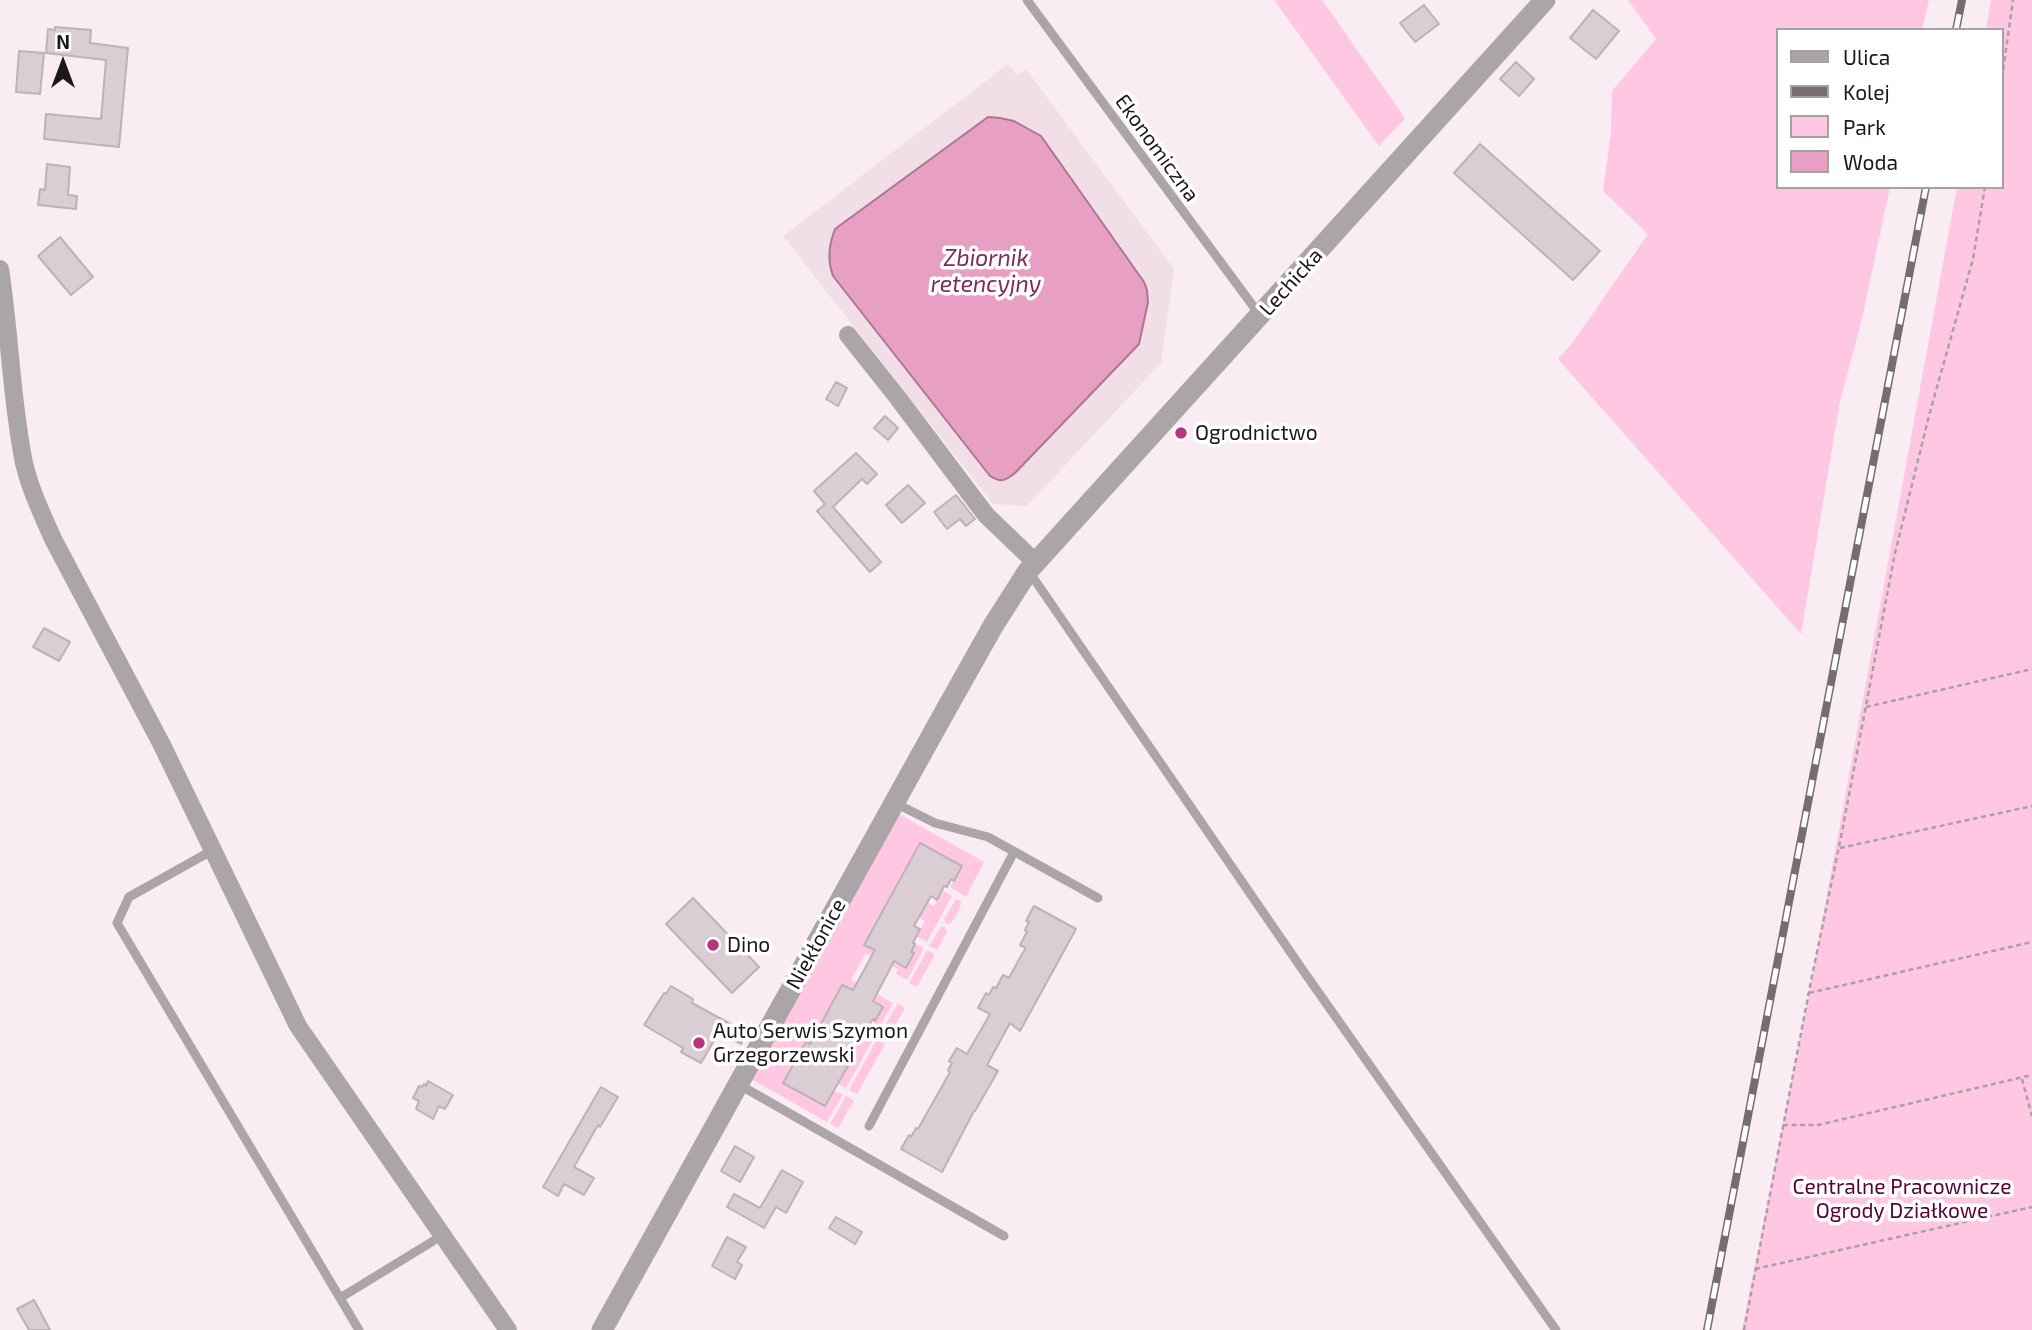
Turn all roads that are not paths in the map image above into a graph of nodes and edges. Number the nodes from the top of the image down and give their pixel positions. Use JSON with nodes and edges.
{"nodes":[{"id":1,"x":1027,"y":0,"type":"edge"},
{"id":2,"x":1545,"y":0,"type":"edge"},
{"id":3,"x":0,"y":269,"type":"edge"},
{"id":4,"x":1260,"y":316,"type":"junction"},
{"id":5,"x":848,"y":335,"type":"dead end"},
{"id":6,"x":1032,"y":566,"type":"junction"},
{"id":7,"x":895,"y":803,"type":"junction"},
{"id":8,"x":213,"y":850,"type":"junction"},
{"id":9,"x":1014,"y":852,"type":"junction"},
{"id":10,"x":1098,"y":898,"type":"dead end"},
{"id":11,"x":738,"y":1084,"type":"junction"},
{"id":12,"x":869,"y":1126,"type":"dead end"},
{"id":13,"x":443,"y":1235,"type":"junction"},
{"id":14,"x":1004,"y":1236,"type":"dead end"},
{"id":15,"x":340,"y":1298,"type":"junction"},
{"id":16,"x":359,"y":1330,"type":"edge"},
{"id":17,"x":508,"y":1330,"type":"edge"},
{"id":18,"x":602,"y":1330,"type":"edge"},
{"id":19,"x":1556,"y":1330,"type":"edge"}],
"edges":[{"from":1,"to":4,"type":"lane","name":"Ekonomiczna"},
{"from":2,"to":4,"type":"street","name":"Lechicka"},
{"from":3,"to":8,"type":"street"},
{"from":4,"to":6,"type":"street","name":"Lechicka"},
{"from":5,"to":6,"type":"street"},
{"from":6,"to":7,"type":"street","name":"Niekłonice"},
{"from":6,"to":19,"type":"lane"},
{"from":7,"to":9,"type":"lane"},
{"from":7,"to":11,"type":"street","name":"Niekłonice"},
{"from":8,"to":13,"type":"street"},
{"from":8,"to":15,"type":"lane"},
{"from":9,"to":10,"type":"lane"},
{"from":9,"to":12,"type":"lane"},
{"from":11,"to":14,"type":"lane"},
{"from":11,"to":18,"type":"street","name":"Niekłonice"},
{"from":13,"to":15,"type":"lane"},
{"from":13,"to":17,"type":"street"},
{"from":15,"to":16,"type":"lane"}]}
